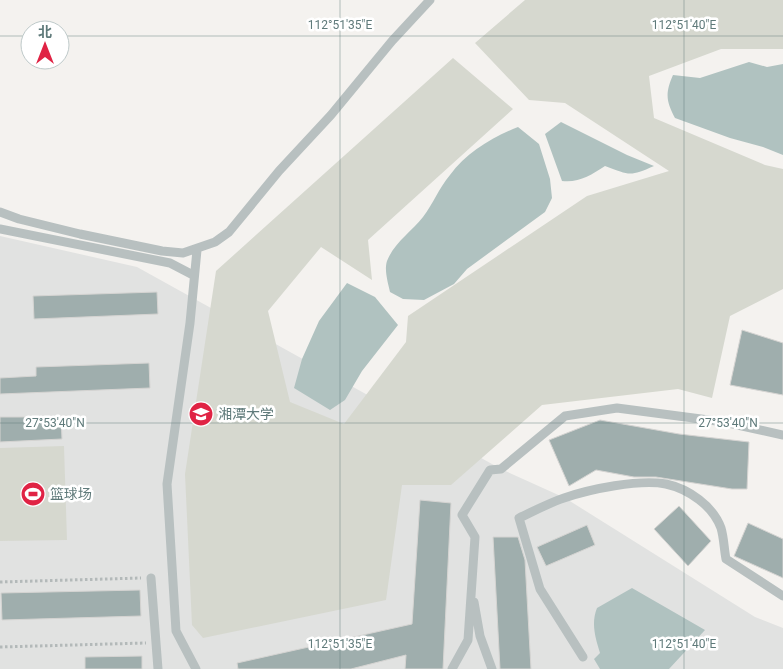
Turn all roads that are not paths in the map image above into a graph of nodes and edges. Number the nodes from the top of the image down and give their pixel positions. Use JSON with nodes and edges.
{"nodes":[{"id":1,"x":430,"y":0,"type":"edge"},
{"id":2,"x":0,"y":212,"type":"edge"},
{"id":3,"x":0,"y":229,"type":"edge"},
{"id":4,"x":197,"y":250,"type":"junction"},
{"id":5,"x":193,"y":275,"type":"junction"},
{"id":6,"x":783,"y":435,"type":"edge"},
{"id":7,"x":151,"y":578,"type":"road end"},
{"id":8,"x":471,"y":588,"type":"junction"},
{"id":9,"x":783,"y":596,"type":"edge"},
{"id":10,"x":583,"y":657,"type":"dead end"},
{"id":11,"x":158,"y":669,"type":"edge"},
{"id":12,"x":196,"y":669,"type":"edge"},
{"id":13,"x":452,"y":669,"type":"edge"},
{"id":14,"x":492,"y":669,"type":"edge"}],
"edges":[{"from":1,"to":4,"type":"street"},
{"from":2,"to":4,"type":"street"},
{"from":3,"to":5,"type":"street"},
{"from":4,"to":5,"type":"street"},
{"from":5,"to":12,"type":"street"},
{"from":6,"to":8,"type":"street"},
{"from":7,"to":11,"type":"street"},
{"from":8,"to":13,"type":"street"},
{"from":8,"to":14,"type":"street"},
{"from":9,"to":10,"type":"street"}]}
